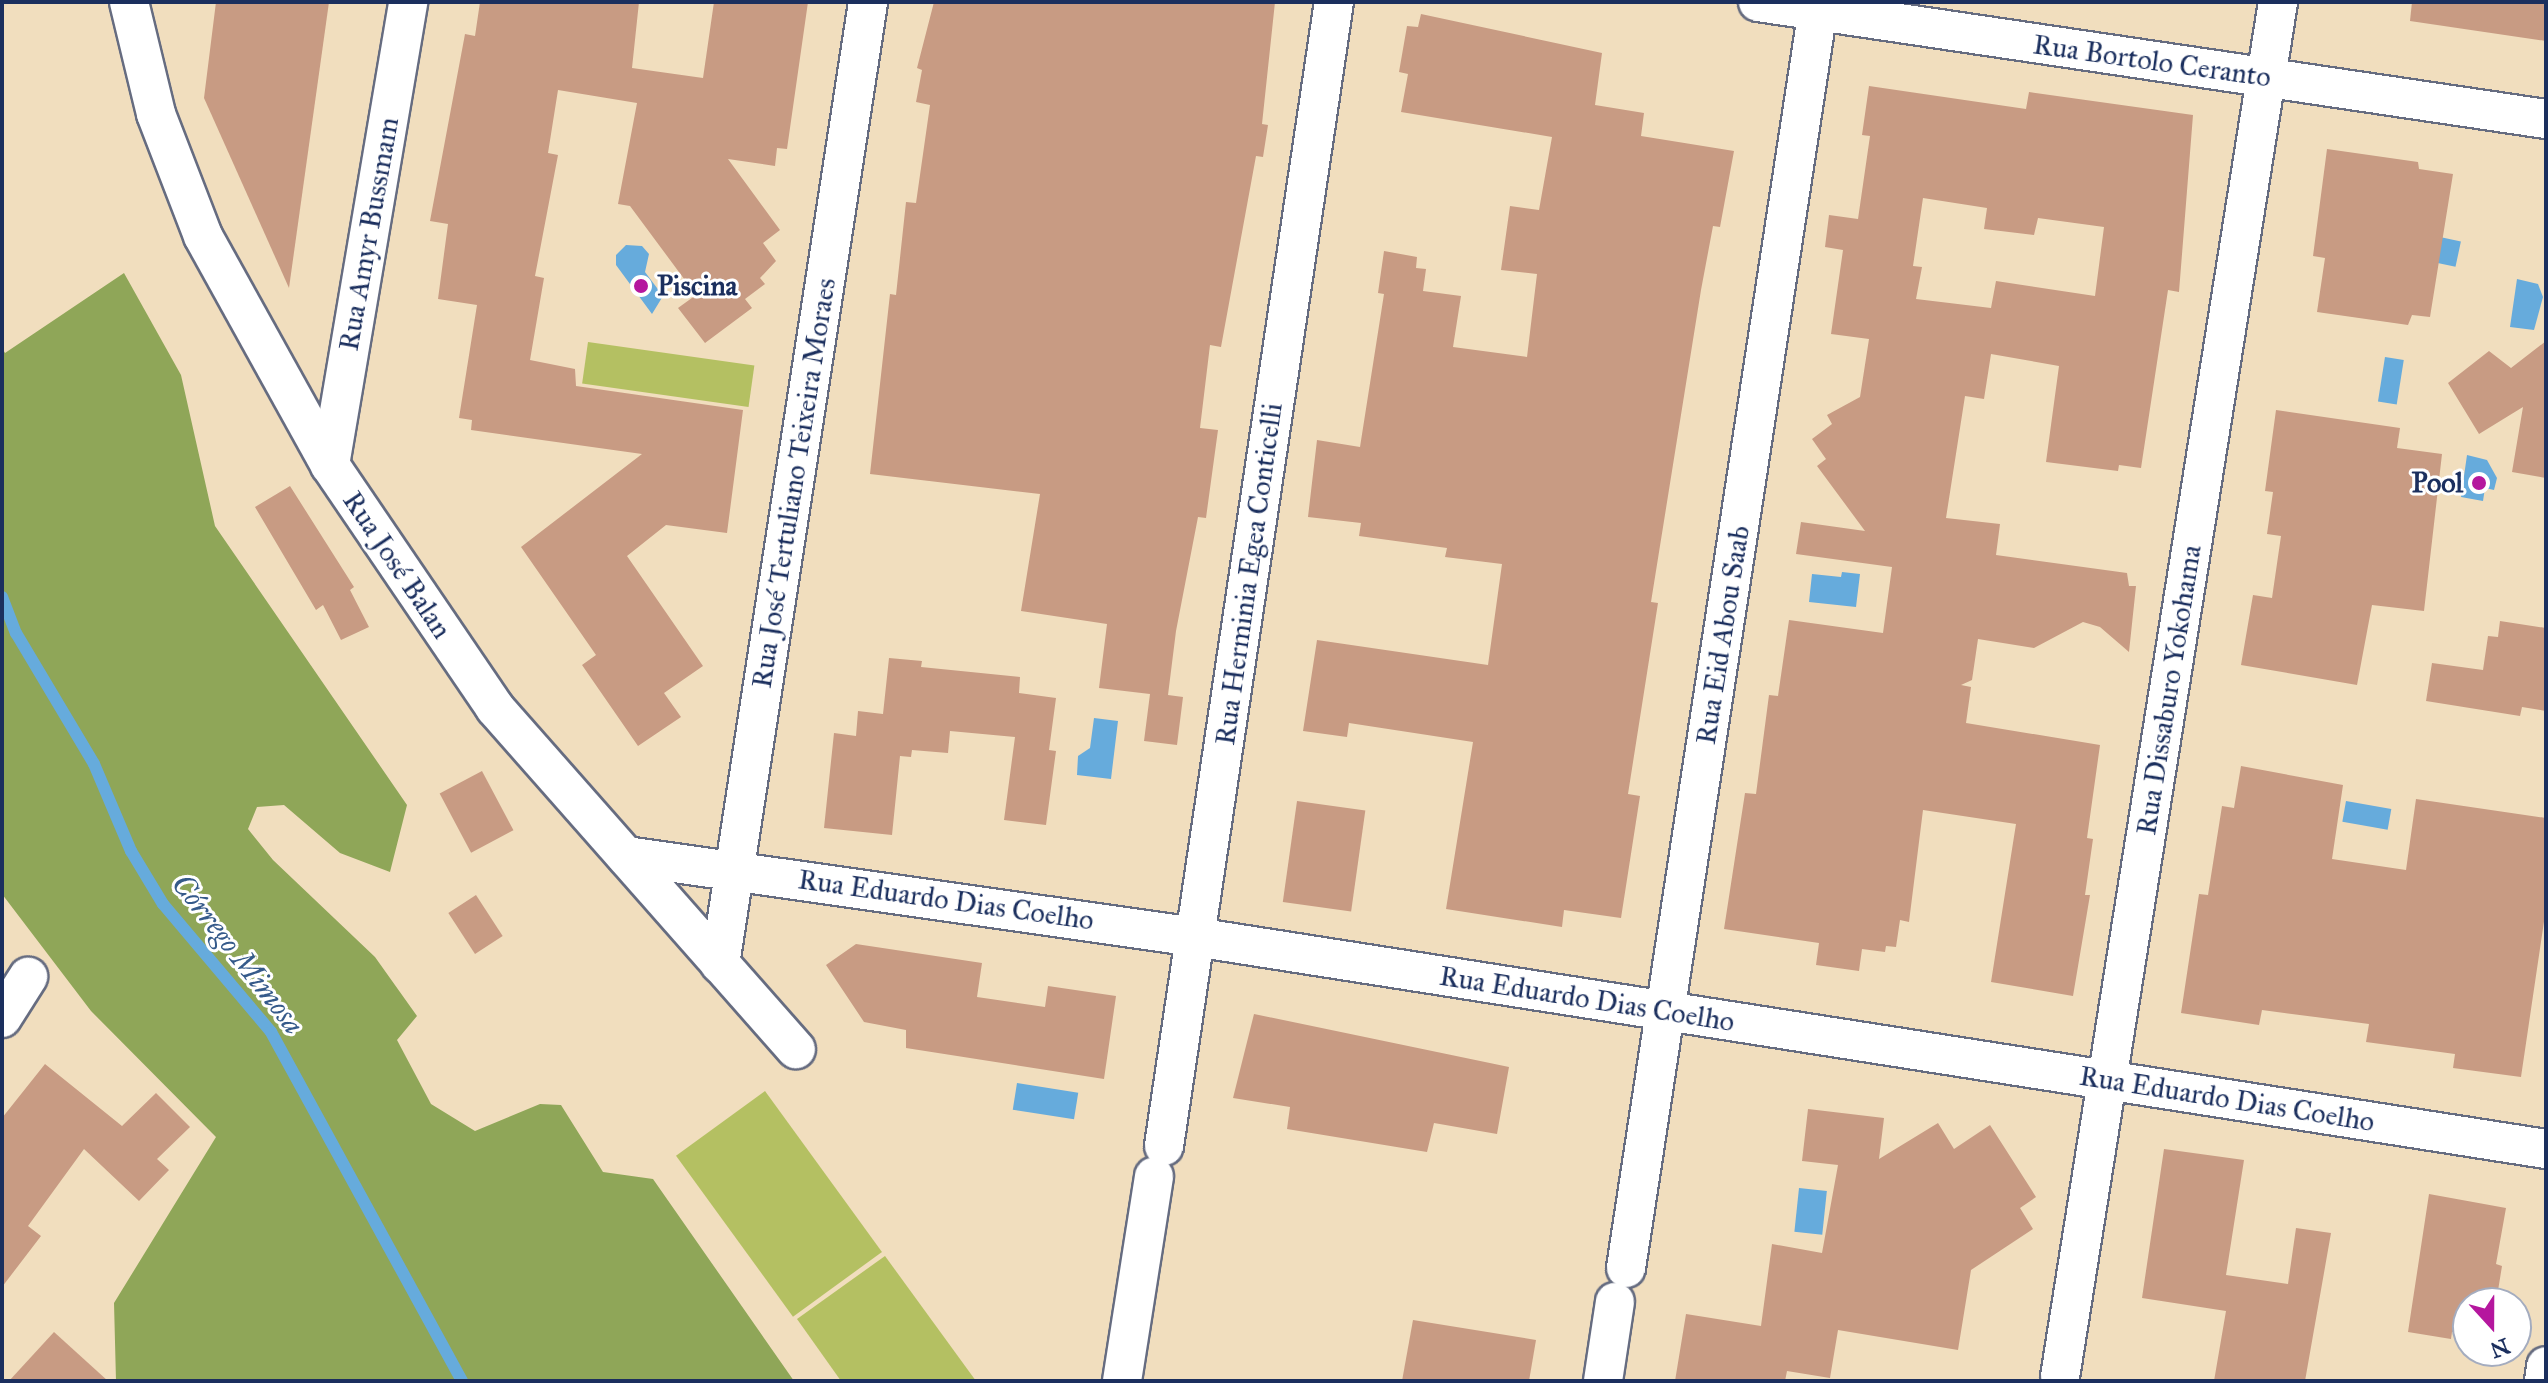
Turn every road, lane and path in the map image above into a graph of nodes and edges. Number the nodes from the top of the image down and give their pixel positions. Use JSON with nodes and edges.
{"nodes":[{"id":1,"x":129,"y":2,"type":"edge"},
{"id":2,"x":408,"y":2,"type":"edge"},
{"id":3,"x":868,"y":2,"type":"edge"},
{"id":4,"x":1334,"y":2,"type":"edge"},
{"id":5,"x":1758,"y":2,"type":"edge"},
{"id":6,"x":2278,"y":2,"type":"edge"},
{"id":7,"x":1818,"y":6,"type":"edge"},
{"id":8,"x":2267,"y":78,"type":"junction"},
{"id":9,"x":2546,"y":119,"type":"edge"},
{"id":10,"x":330,"y":465,"type":"junction"},
{"id":11,"x":626,"y":856,"type":"junction"},
{"id":12,"x":734,"y":869,"type":"junction"},
{"id":13,"x":1195,"y":937,"type":"junction"},
{"id":14,"x":720,"y":964,"type":"junction"},
{"id":15,"x":28,"y":977,"type":"dead end"},
{"id":16,"x":1666,"y":1011,"type":"junction"},
{"id":17,"x":2,"y":1018,"type":"edge"},
{"id":18,"x":796,"y":1049,"type":"dead end"},
{"id":19,"x":2107,"y":1080,"type":"junction"},
{"id":20,"x":2546,"y":1149,"type":"edge"},
{"id":21,"x":2546,"y":1366,"type":"edge"},
{"id":22,"x":2060,"y":1377,"type":"dead end"},
{"id":23,"x":1122,"y":1381,"type":"edge"},
{"id":24,"x":1603,"y":1381,"type":"edge"},
{"id":25,"x":2544,"y":1381,"type":"edge"}],
"edges":[{"from":1,"to":10,"type":"street","name":"Rua José Balan"},
{"from":2,"to":10,"type":"street","name":"Rua Amyr Bussmam"},
{"from":3,"to":12,"type":"street","name":"Rua José Tertuliano Teixeira Moraes"},
{"from":4,"to":13,"type":"street","name":"Rua Herminia Egea Conticelli"},
{"from":5,"to":7,"type":"street","name":"Rua Bortolo Ceranto"},
{"from":6,"to":8,"type":"street","name":"Rua Dissaburo Yokohama"},
{"from":7,"to":8,"type":"street","name":"Rua Bortolo Ceranto"},
{"from":7,"to":16,"type":"street","name":"Rua Eid Abou Saab"},
{"from":8,"to":9,"type":"street","name":"Rua Bortolo Ceranto"},
{"from":8,"to":19,"type":"street","name":"Rua Dissaburo Yokohama"},
{"from":10,"to":11,"type":"street","name":"Rua José Balan"},
{"from":11,"to":12,"type":"street","name":"Rua Eduardo Dias Coelho"},
{"from":11,"to":14,"type":"street","name":"Rua José Balan"},
{"from":12,"to":13,"type":"street","name":"Rua Eduardo Dias Coelho"},
{"from":12,"to":14,"type":"street","name":"Rua José Tertuliano Teixeira Moraes"},
{"from":13,"to":16,"type":"street","name":"Rua Eduardo Dias Coelho"},
{"from":13,"to":23,"type":"street","name":"Rua Herminia Egea Conticelli"},
{"from":14,"to":18,"type":"street","name":"Rua José Balan"},
{"from":15,"to":17,"type":"street"},
{"from":16,"to":19,"type":"street","name":"Rua Eduardo Dias Coelho"},
{"from":16,"to":24,"type":"street","name":"Rua Eid Abou Saab"},
{"from":19,"to":20,"type":"street","name":"Rua Eduardo Dias Coelho"},
{"from":19,"to":22,"type":"street","name":"Rua Dissaburo Yokohama"},
{"from":21,"to":25,"type":"street"}]}
